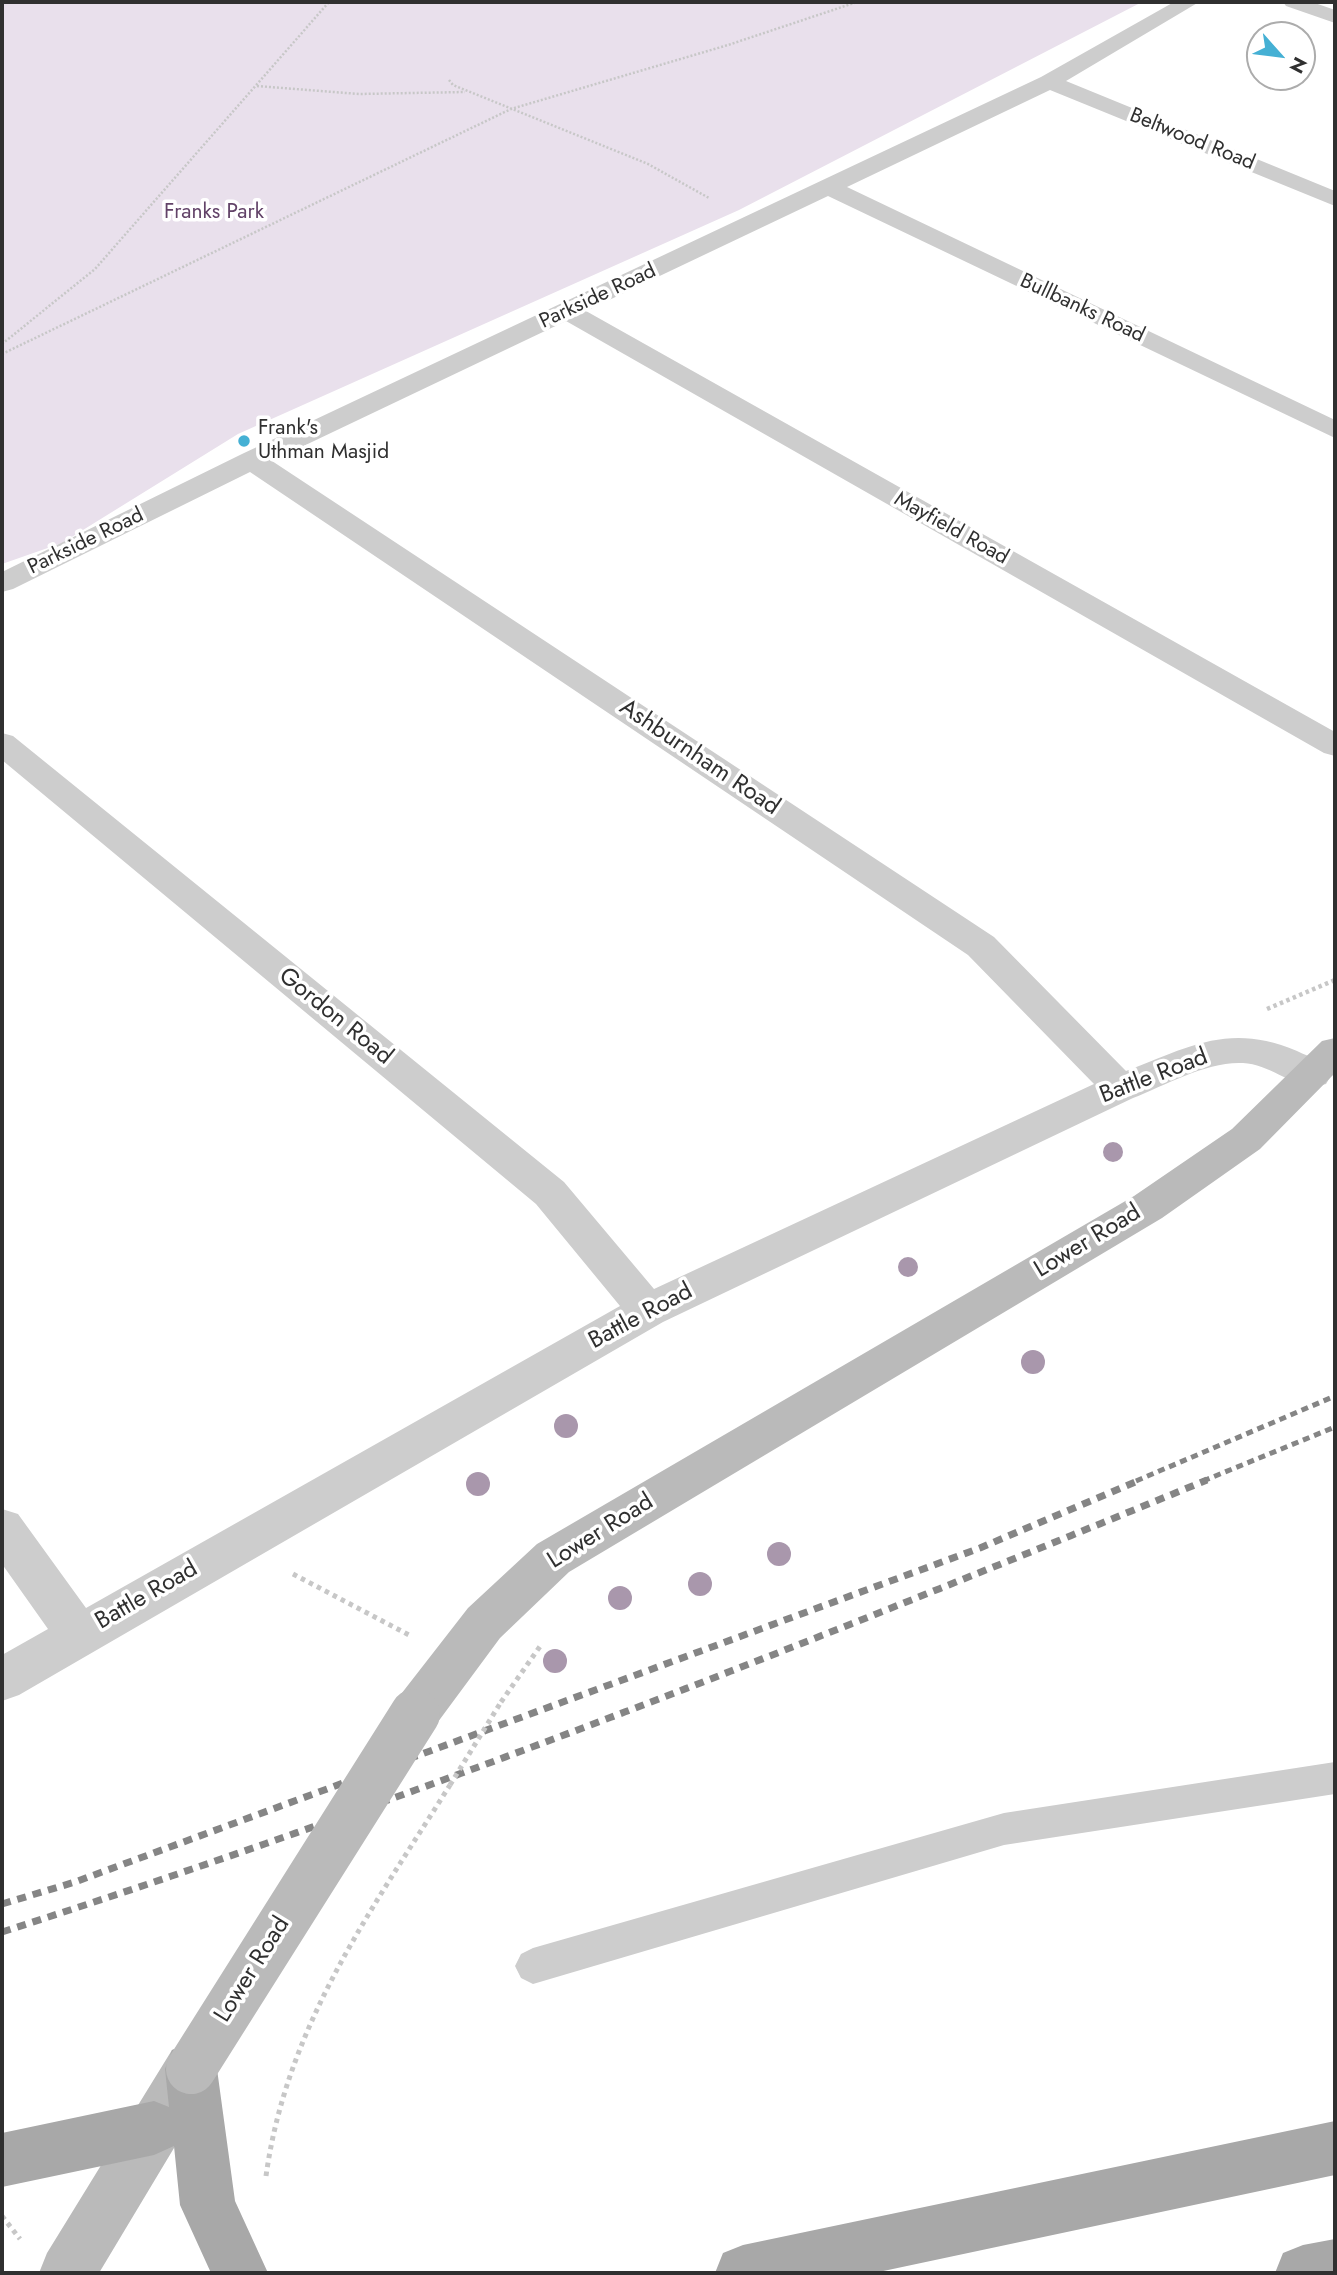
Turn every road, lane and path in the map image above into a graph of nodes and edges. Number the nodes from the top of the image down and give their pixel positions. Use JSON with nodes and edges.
{"nodes":[{"id":1,"x":329,"y":2,"type":"edge"},
{"id":2,"x":857,"y":2,"type":"edge"},
{"id":3,"x":1189,"y":2,"type":"edge"},
{"id":4,"x":1293,"y":2,"type":"edge"},
{"id":5,"x":1335,"y":17,"type":"edge"},
{"id":6,"x":449,"y":80,"type":"dead end"},
{"id":7,"x":1049,"y":82,"type":"junction"},
{"id":8,"x":256,"y":86,"type":"junction"},
{"id":9,"x":469,"y":92,"type":"junction"},
{"id":10,"x":511,"y":109,"type":"junction"},
{"id":11,"x":830,"y":188,"type":"junction"},
{"id":12,"x":1335,"y":199,"type":"edge"},
{"id":13,"x":756,"y":223,"type":"junction"},
{"id":14,"x":567,"y":311,"type":"junction"},
{"id":15,"x":2,"y":344,"type":"edge"},
{"id":16,"x":2,"y":354,"type":"edge"},
{"id":17,"x":1335,"y":429,"type":"edge"},
{"id":18,"x":252,"y":460,"type":"junction"},
{"id":19,"x":2,"y":583,"type":"edge"},
{"id":20,"x":2,"y":743,"type":"edge"},
{"id":21,"x":1335,"y":746,"type":"edge"},
{"id":22,"x":1324,"y":1062,"type":"edge"},
{"id":23,"x":1119,"y":1088,"type":"junction"},
{"id":24,"x":648,"y":1310,"type":"junction"},
{"id":25,"x":2,"y":1528,"type":"edge"},
{"id":26,"x":284,"y":1570,"type":"dead end"},
{"id":27,"x":400,"y":1630,"type":"dead end"},
{"id":28,"x":79,"y":1635,"type":"junction"},
{"id":29,"x":2,"y":1680,"type":"edge"},
{"id":30,"x":501,"y":1702,"type":"dead end"},
{"id":31,"x":1335,"y":1778,"type":"edge"},
{"id":32,"x":533,"y":1966,"type":"dead end"},
{"id":33,"x":191,"y":2069,"type":"junction"},
{"id":34,"x":154,"y":2128,"type":"junction"},
{"id":35,"x":1335,"y":2148,"type":"edge"},
{"id":36,"x":2,"y":2160,"type":"edge"},
{"id":37,"x":265,"y":2180,"type":"dead end"},
{"id":38,"x":2,"y":2216,"type":"edge"},
{"id":39,"x":46,"y":2259,"type":"edge"},
{"id":40,"x":1335,"y":2267,"type":"edge"},
{"id":41,"x":240,"y":2273,"type":"edge"},
{"id":42,"x":743,"y":2273,"type":"edge"},
{"id":43,"x":1303,"y":2273,"type":"edge"}],
"edges":[{"from":1,"to":8,"type":"path"},
{"from":2,"to":10,"type":"path"},
{"from":3,"to":7,"type":"street","name":"Parkside Road"},
{"from":4,"to":5,"type":"street"},
{"from":6,"to":9,"type":"path"},
{"from":7,"to":11,"type":"street","name":"Parkside Road"},
{"from":7,"to":12,"type":"street","name":"Beltwood Road"},
{"from":8,"to":9,"type":"path"},
{"from":8,"to":15,"type":"path"},
{"from":9,"to":10,"type":"path"},
{"from":10,"to":13,"type":"path"},
{"from":10,"to":16,"type":"path"},
{"from":11,"to":13,"type":"street","name":"Parkside Road"},
{"from":11,"to":17,"type":"street","name":"Bullbanks Road"},
{"from":13,"to":14,"type":"street","name":"Parkside Road"},
{"from":14,"to":18,"type":"street","name":"Parkside Road"},
{"from":14,"to":21,"type":"street","name":"Mayfield Road"},
{"from":18,"to":19,"type":"street","name":"Parkside Road"},
{"from":18,"to":23,"type":"street","name":"Ashburnham Road"},
{"from":20,"to":24,"type":"street","name":"Gordon Road"},
{"from":22,"to":23,"type":"street","name":"Battle Road"},
{"from":22,"to":33,"type":"main road","name":"Lower Road","bridge":true},
{"from":23,"to":24,"type":"street","name":"Battle Road"},
{"from":24,"to":28,"type":"street","name":"Battle Road"},
{"from":25,"to":28,"type":"street"},
{"from":26,"to":27,"type":"path"},
{"from":28,"to":29,"type":"street","name":"Battle Road"},
{"from":30,"to":37,"type":"path","bridge":true},
{"from":31,"to":32,"type":"lane"},
{"from":33,"to":34,"type":"main road","name":"Lower Road"},
{"from":33,"to":41,"type":"main road"},
{"from":34,"to":36,"type":"main road"},
{"from":34,"to":39,"type":"main road","name":"Lower Road"},
{"from":35,"to":42,"type":"main road"},
{"from":38,"to":39,"type":"path"},
{"from":40,"to":43,"type":"main road"}]}
